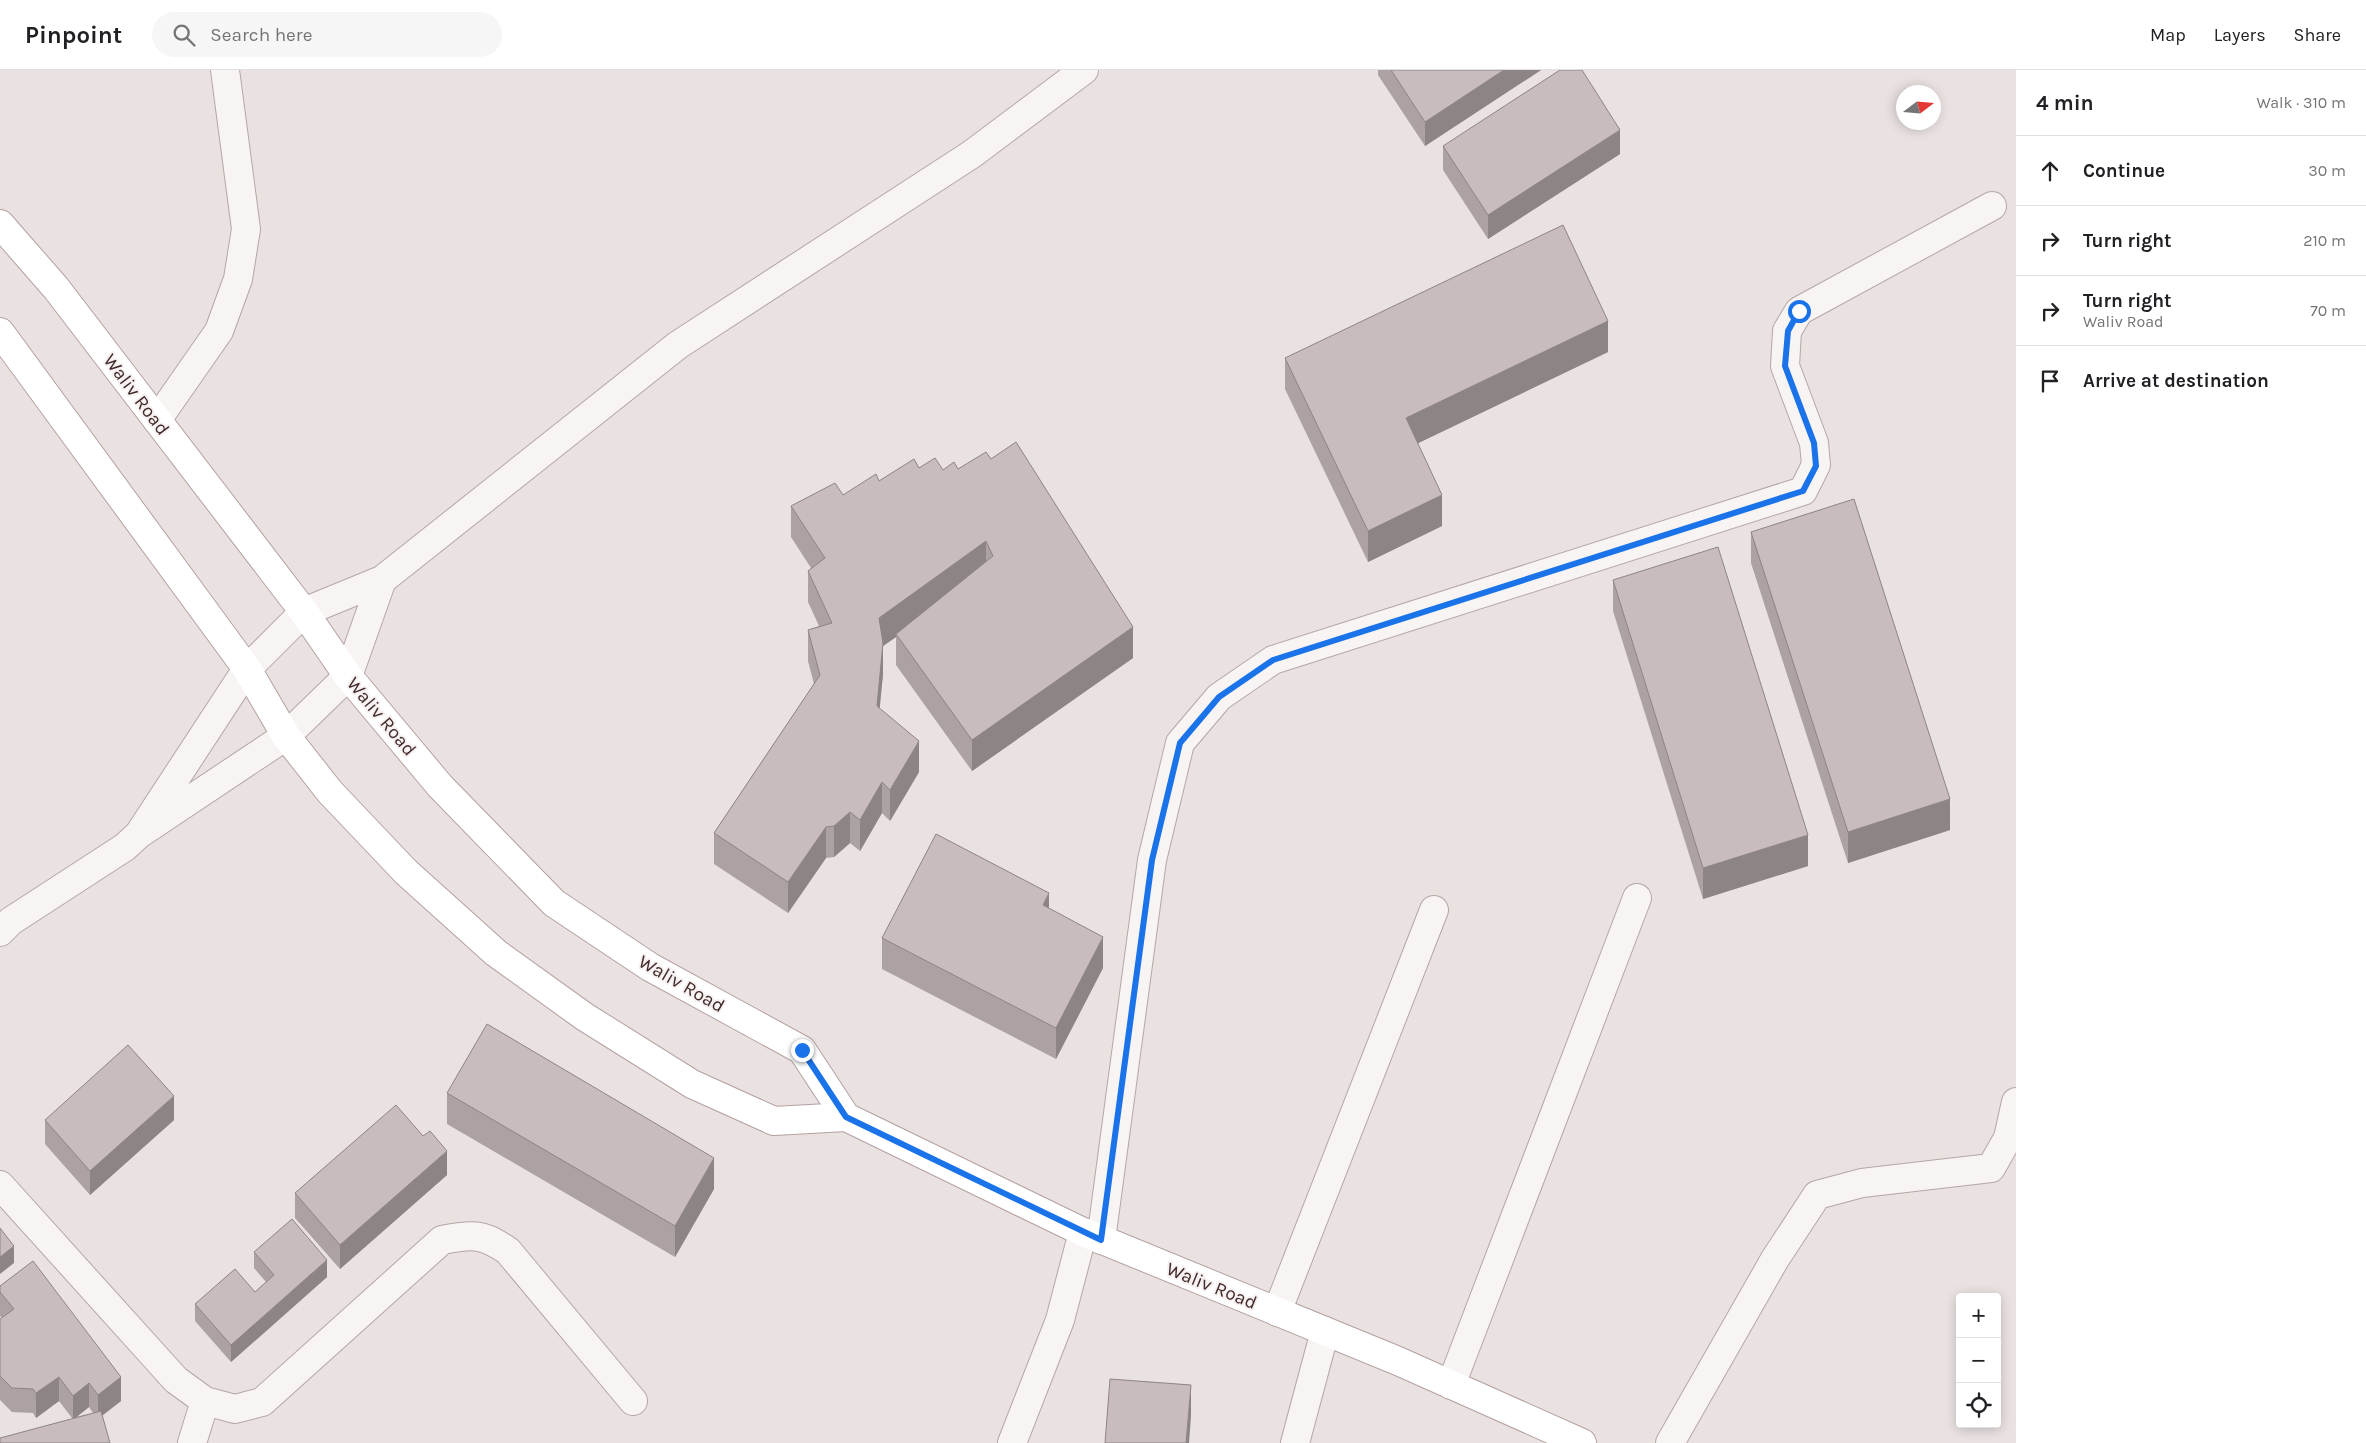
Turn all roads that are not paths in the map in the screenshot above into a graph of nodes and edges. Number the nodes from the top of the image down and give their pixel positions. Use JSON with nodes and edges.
{"nodes":[{"id":1,"x":225,"y":70,"type":"edge"},
{"id":2,"x":1084,"y":70,"type":"edge"},
{"id":3,"x":1992,"y":206,"type":"dead end"},
{"id":4,"x":0,"y":224,"type":"edge"},
{"id":5,"x":1,"y":334,"type":"edge"},
{"id":6,"x":157,"y":420,"type":"junction"},
{"id":7,"x":382,"y":580,"type":"junction"},
{"id":8,"x":304,"y":612,"type":"junction"},
{"id":9,"x":247,"y":669,"type":"junction"},
{"id":10,"x":348,"y":676,"type":"junction"},
{"id":11,"x":286,"y":736,"type":"junction"},
{"id":12,"x":139,"y":834,"type":"junction"},
{"id":13,"x":1637,"y":898,"type":"dead end"},
{"id":14,"x":1434,"y":910,"type":"dead end"},
{"id":15,"x":0,"y":932,"type":"edge"},
{"id":16,"x":2016,"y":1102,"type":"edge"},
{"id":17,"x":846,"y":1117,"type":"junction"},
{"id":18,"x":0,"y":1185,"type":"edge"},
{"id":19,"x":1092,"y":1236,"type":"junction"},
{"id":20,"x":1277,"y":1312,"type":"junction"},
{"id":21,"x":1325,"y":1331,"type":"junction"},
{"id":22,"x":1450,"y":1385,"type":"junction"},
{"id":23,"x":205,"y":1401,"type":"junction"},
{"id":24,"x":633,"y":1401,"type":"dead end"},
{"id":25,"x":192,"y":1443,"type":"edge"},
{"id":26,"x":1012,"y":1443,"type":"edge"},
{"id":27,"x":1295,"y":1443,"type":"edge"},
{"id":28,"x":1582,"y":1443,"type":"edge"},
{"id":29,"x":1670,"y":1443,"type":"edge"}],
"edges":[{"from":1,"to":6,"type":"street"},
{"from":2,"to":7,"type":"street"},
{"from":3,"to":19,"type":"street"},
{"from":4,"to":6,"type":"main road","name":"Waliv Road"},
{"from":5,"to":9,"type":"main road","name":"Waliv Road"},
{"from":6,"to":8,"type":"main road","name":"Waliv Road"},
{"from":7,"to":8,"type":"street"},
{"from":7,"to":10,"type":"street"},
{"from":8,"to":9,"type":"street"},
{"from":8,"to":10,"type":"main road","name":"Waliv Road"},
{"from":9,"to":11,"type":"main road","name":"Waliv Road"},
{"from":9,"to":12,"type":"street"},
{"from":10,"to":11,"type":"street"},
{"from":10,"to":17,"type":"main road","name":"Waliv Road"},
{"from":11,"to":12,"type":"street"},
{"from":11,"to":17,"type":"main road","name":"Waliv Road"},
{"from":12,"to":15,"type":"street"},
{"from":13,"to":22,"type":"street"},
{"from":14,"to":20,"type":"street"},
{"from":16,"to":29,"type":"street"},
{"from":17,"to":19,"type":"main road","name":"Waliv Road"},
{"from":18,"to":23,"type":"street"},
{"from":19,"to":20,"type":"main road","name":"Waliv Road"},
{"from":19,"to":26,"type":"street"},
{"from":20,"to":21,"type":"main road","name":"Waliv Road"},
{"from":21,"to":22,"type":"main road","name":"Waliv Road"},
{"from":21,"to":27,"type":"street"},
{"from":22,"to":28,"type":"main road","name":"Waliv Road"},
{"from":23,"to":24,"type":"street"},
{"from":23,"to":25,"type":"street"}]}
